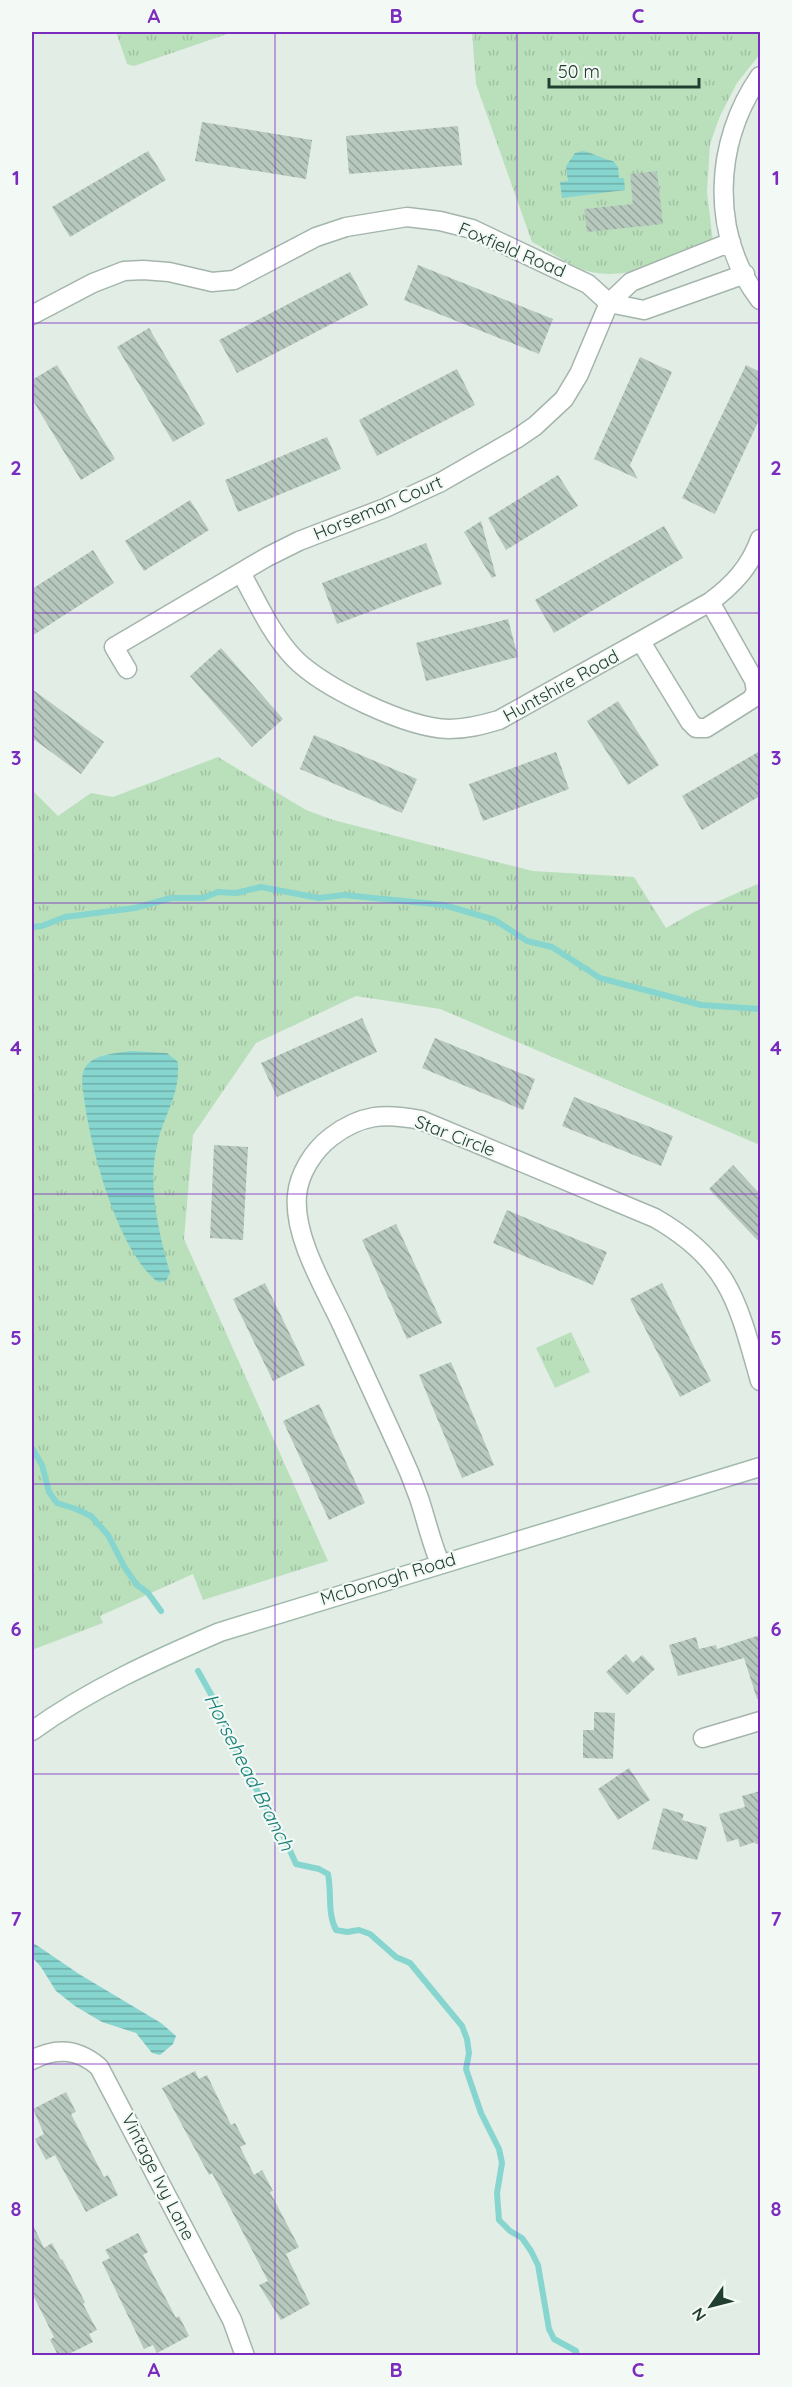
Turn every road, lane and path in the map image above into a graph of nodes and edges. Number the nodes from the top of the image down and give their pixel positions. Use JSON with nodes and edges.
{"nodes":[{"id":1,"x":760,"y":75,"type":"edge"},
{"id":2,"x":731,"y":242,"type":"junction"},
{"id":3,"x":745,"y":274,"type":"junction"},
{"id":4,"x":760,"y":300,"type":"edge"},
{"id":5,"x":609,"y":303,"type":"junction"},
{"id":6,"x":32,"y":315,"type":"edge"},
{"id":7,"x":760,"y":539,"type":"edge"},
{"id":8,"x":241,"y":573,"type":"junction"},
{"id":9,"x":710,"y":602,"type":"junction"},
{"id":10,"x":641,"y":642,"type":"junction"},
{"id":11,"x":127,"y":669,"type":"dead end"},
{"id":12,"x":760,"y":1381,"type":"edge"},
{"id":13,"x":760,"y":1467,"type":"edge"},
{"id":14,"x":440,"y":1563,"type":"junction"},
{"id":15,"x":760,"y":1721,"type":"edge"},
{"id":16,"x":35,"y":1726,"type":"edge"},
{"id":17,"x":703,"y":1738,"type":"dead end"},
{"id":18,"x":32,"y":2060,"type":"edge"},
{"id":19,"x":245,"y":2355,"type":"edge"}],
"edges":[{"from":1,"to":2,"type":"street"},
{"from":2,"to":3,"type":"street"},
{"from":2,"to":5,"type":"street"},
{"from":3,"to":4,"type":"street"},
{"from":3,"to":5,"type":"street","name":"Foxfield Road"},
{"from":5,"to":6,"type":"street","name":"Foxfield Road"},
{"from":5,"to":8,"type":"street","name":"Horseman Court"},
{"from":7,"to":9,"type":"street","name":"Huntshire Road"},
{"from":8,"to":10,"type":"street","name":"Huntshire Road"},
{"from":8,"to":11,"type":"street","name":"Horseman Court"},
{"from":9,"to":10,"type":"street","name":"Huntshire Road"},
{"from":9,"to":10,"type":"street"},
{"from":12,"to":14,"type":"street","name":"Star Circle"},
{"from":13,"to":14,"type":"street","name":"McDonogh Road"},
{"from":14,"to":16,"type":"street","name":"McDonogh Road"},
{"from":15,"to":17,"type":"street"},
{"from":18,"to":19,"type":"street","name":"Vintage Ivy Lane"}]}
